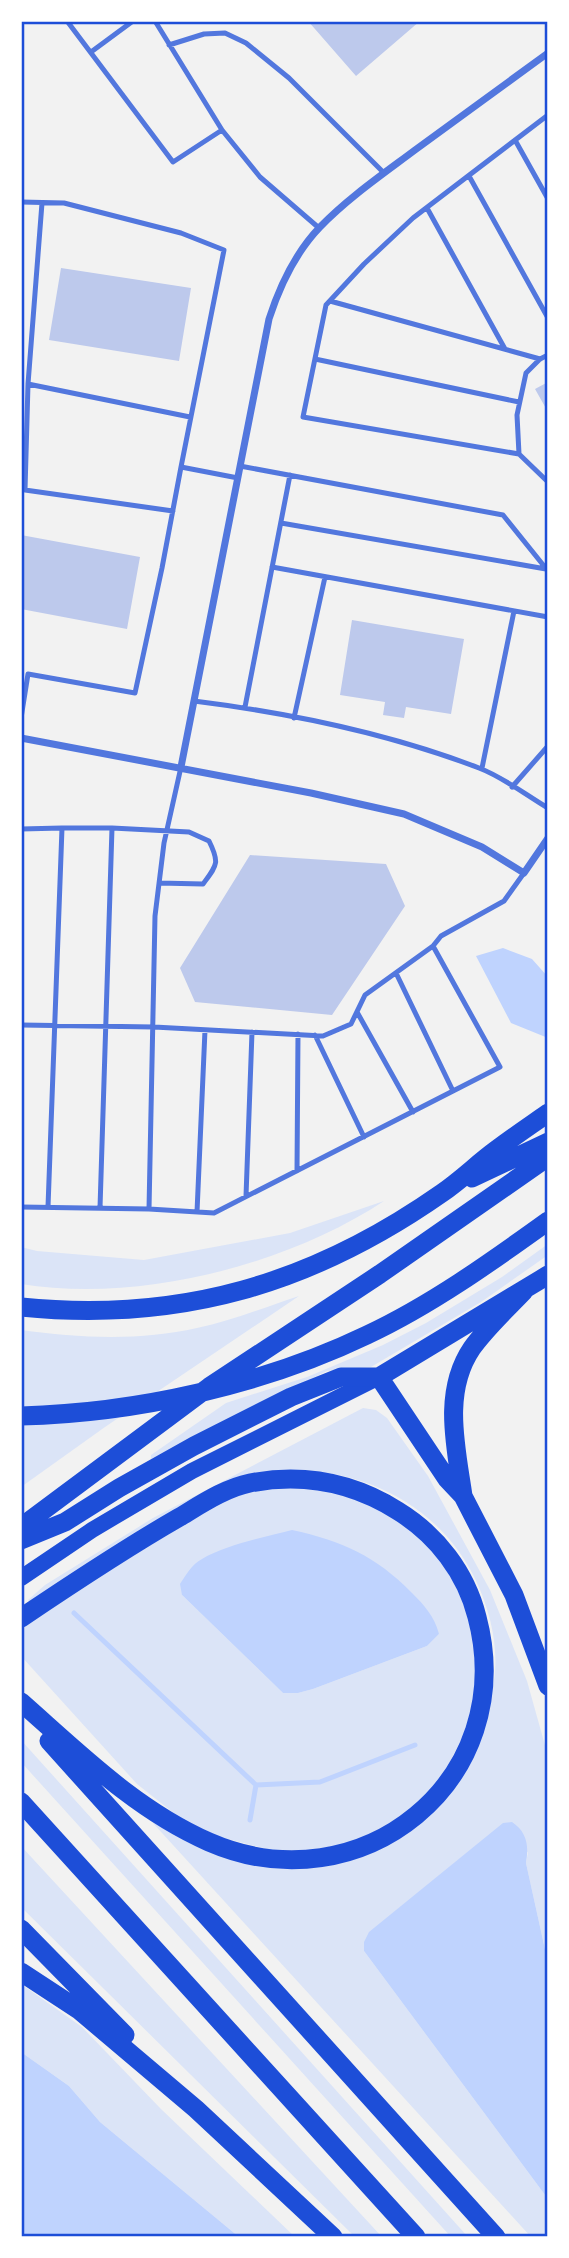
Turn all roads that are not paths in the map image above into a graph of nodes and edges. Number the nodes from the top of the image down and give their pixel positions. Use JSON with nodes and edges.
{"nodes":[{"id":1,"x":67,"y":21,"type":"edge"},
{"id":2,"x":133,"y":21,"type":"edge"},
{"id":3,"x":155,"y":21,"type":"edge"},
{"id":4,"x":169,"y":45,"type":"junction"},
{"id":5,"x":91,"y":52,"type":"junction"},
{"id":6,"x":548,"y":53,"type":"edge"},
{"id":7,"x":548,"y":115,"type":"edge"},
{"id":8,"x":222,"y":130,"type":"junction"},
{"id":9,"x":515,"y":140,"type":"junction"},
{"id":10,"x":384,"y":173,"type":"junction"},
{"id":11,"x":469,"y":176,"type":"junction"},
{"id":12,"x":548,"y":199,"type":"edge"},
{"id":13,"x":21,"y":202,"type":"edge"},
{"id":14,"x":42,"y":203,"type":"junction"},
{"id":15,"x":427,"y":208,"type":"junction"},
{"id":16,"x":319,"y":228,"type":"junction"},
{"id":17,"x":330,"y":301,"type":"junction"},
{"id":18,"x":548,"y":318,"type":"edge"},
{"id":19,"x":505,"y":350,"type":"junction"},
{"id":20,"x":548,"y":355,"type":"edge"},
{"id":21,"x":314,"y":359,"type":"junction"},
{"id":22,"x":540,"y":359,"type":"junction"},
{"id":23,"x":28,"y":384,"type":"junction"},
{"id":24,"x":519,"y":402,"type":"junction"},
{"id":25,"x":190,"y":417,"type":"junction"},
{"id":26,"x":519,"y":454,"type":"junction"},
{"id":27,"x":240,"y":466,"type":"junction"},
{"id":28,"x":181,"y":467,"type":"junction"},
{"id":29,"x":290,"y":475,"type":"junction"},
{"id":30,"x":237,"y":478,"type":"junction"},
{"id":31,"x":548,"y":482,"type":"edge"},
{"id":32,"x":173,"y":511,"type":"junction"},
{"id":33,"x":281,"y":523,"type":"junction"},
{"id":34,"x":272,"y":567,"type":"junction"},
{"id":35,"x":547,"y":570,"type":"edge"},
{"id":36,"x":325,"y":577,"type":"junction"},
{"id":37,"x":514,"y":611,"type":"junction"},
{"id":38,"x":548,"y":617,"type":"edge"},
{"id":39,"x":21,"y":671,"type":"edge"},
{"id":40,"x":28,"y":674,"type":"junction"},
{"id":41,"x":194,"y":701,"type":"junction"},
{"id":42,"x":246,"y":707,"type":"junction"},
{"id":43,"x":21,"y":718,"type":"edge"},
{"id":44,"x":294,"y":718,"type":"junction"},
{"id":45,"x":21,"y":738,"type":"edge"},
{"id":46,"x":548,"y":746,"type":"edge"},
{"id":47,"x":181,"y":767,"type":"junction"},
{"id":48,"x":482,"y":768,"type":"junction"},
{"id":49,"x":512,"y":787,"type":"junction"},
{"id":50,"x":548,"y":808,"type":"edge"},
{"id":51,"x":62,"y":828,"type":"junction"},
{"id":52,"x":111,"y":828,"type":"junction"},
{"id":53,"x":21,"y":829,"type":"edge"},
{"id":54,"x":167,"y":832,"type":"junction"},
{"id":55,"x":548,"y":838,"type":"edge"},
{"id":56,"x":524,"y":873,"type":"junction"},
{"id":57,"x":159,"y":883,"type":"junction"},
{"id":58,"x":433,"y":946,"type":"junction"},
{"id":59,"x":396,"y":973,"type":"junction"},
{"id":60,"x":357,"y":1012,"type":"junction"},
{"id":61,"x":21,"y":1025,"type":"edge"},
{"id":62,"x":54,"y":1025,"type":"junction"},
{"id":63,"x":106,"y":1026,"type":"junction"},
{"id":64,"x":154,"y":1027,"type":"junction"},
{"id":65,"x":205,"y":1030,"type":"junction"},
{"id":66,"x":252,"y":1032,"type":"junction"},
{"id":67,"x":298,"y":1034,"type":"junction"},
{"id":68,"x":315,"y":1035,"type":"junction"},
{"id":69,"x":453,"y":1091,"type":"junction"},
{"id":70,"x":413,"y":1112,"type":"junction"},
{"id":71,"x":548,"y":1113,"type":"edge"},
{"id":72,"x":364,"y":1136,"type":"junction"},
{"id":73,"x":548,"y":1142,"type":"edge"},
{"id":74,"x":548,"y":1157,"type":"edge"},
{"id":75,"x":297,"y":1171,"type":"junction"},
{"id":76,"x":443,"y":1192,"type":"junction"},
{"id":77,"x":246,"y":1196,"type":"junction"},
{"id":78,"x":21,"y":1207,"type":"edge"},
{"id":79,"x":48,"y":1207,"type":"junction"},
{"id":80,"x":100,"y":1208,"type":"junction"},
{"id":81,"x":149,"y":1209,"type":"junction"},
{"id":82,"x":197,"y":1212,"type":"junction"},
{"id":83,"x":548,"y":1221,"type":"edge"},
{"id":84,"x":548,"y":1275,"type":"edge"},
{"id":85,"x":524,"y":1291,"type":"junction"},
{"id":86,"x":21,"y":1307,"type":"edge"},
{"id":87,"x":379,"y":1377,"type":"junction"},
{"id":88,"x":21,"y":1416,"type":"edge"},
{"id":89,"x":463,"y":1496,"type":"junction"},
{"id":90,"x":21,"y":1527,"type":"edge"},
{"id":91,"x":21,"y":1540,"type":"edge"},
{"id":92,"x":21,"y":1578,"type":"edge"},
{"id":93,"x":21,"y":1618,"type":"edge"},
{"id":94,"x":548,"y":1686,"type":"edge"},
{"id":95,"x":21,"y":1702,"type":"edge"},
{"id":96,"x":21,"y":1710,"type":"edge"},
{"id":97,"x":21,"y":1802,"type":"edge"},
{"id":98,"x":21,"y":1929,"type":"edge"},
{"id":99,"x":21,"y":1972,"type":"edge"},
{"id":100,"x":196,"y":2109,"type":"junction"},
{"id":101,"x":333,"y":2237,"type":"edge"},
{"id":102,"x":416,"y":2237,"type":"edge"},
{"id":103,"x":496,"y":2237,"type":"edge"}],
"edges":[{"from":1,"to":5,"type":"lane"},
{"from":2,"to":5,"type":"lane"},
{"from":3,"to":4,"type":"lane"},
{"from":4,"to":8,"type":"lane"},
{"from":4,"to":10,"type":"lane"},
{"from":5,"to":8,"type":"lane"},
{"from":6,"to":10,"type":"street"},
{"from":7,"to":9,"type":"lane"},
{"from":8,"to":16,"type":"lane"},
{"from":9,"to":11,"type":"lane"},
{"from":9,"to":12,"type":"lane"},
{"from":10,"to":16,"type":"street"},
{"from":11,"to":15,"type":"lane"},
{"from":11,"to":18,"type":"lane"},
{"from":13,"to":14,"type":"lane"},
{"from":14,"to":23,"type":"lane"},
{"from":14,"to":25,"type":"lane"},
{"from":15,"to":17,"type":"lane"},
{"from":15,"to":19,"type":"lane"},
{"from":16,"to":27,"type":"street"},
{"from":17,"to":19,"type":"lane"},
{"from":17,"to":21,"type":"lane"},
{"from":19,"to":22,"type":"lane"},
{"from":20,"to":22,"type":"lane"},
{"from":21,"to":24,"type":"lane"},
{"from":21,"to":26,"type":"lane"},
{"from":22,"to":24,"type":"lane"},
{"from":23,"to":25,"type":"lane"},
{"from":23,"to":32,"type":"lane"},
{"from":24,"to":26,"type":"lane"},
{"from":25,"to":28,"type":"lane"},
{"from":26,"to":31,"type":"lane"},
{"from":27,"to":29,"type":"lane"},
{"from":27,"to":30,"type":"street"},
{"from":28,"to":30,"type":"lane"},
{"from":28,"to":32,"type":"lane"},
{"from":29,"to":33,"type":"lane"},
{"from":29,"to":35,"type":"lane"},
{"from":30,"to":41,"type":"street"},
{"from":32,"to":40,"type":"lane"},
{"from":33,"to":34,"type":"lane"},
{"from":33,"to":35,"type":"lane"},
{"from":34,"to":36,"type":"lane"},
{"from":34,"to":42,"type":"lane"},
{"from":36,"to":37,"type":"lane"},
{"from":36,"to":44,"type":"lane"},
{"from":37,"to":38,"type":"lane"},
{"from":37,"to":48,"type":"lane"},
{"from":39,"to":40,"type":"lane"},
{"from":40,"to":43,"type":"lane"},
{"from":41,"to":42,"type":"lane"},
{"from":41,"to":47,"type":"street"},
{"from":42,"to":44,"type":"lane"},
{"from":44,"to":48,"type":"lane"},
{"from":45,"to":47,"type":"street"},
{"from":46,"to":49,"type":"lane"},
{"from":47,"to":54,"type":"lane"},
{"from":47,"to":56,"type":"street"},
{"from":48,"to":49,"type":"lane"},
{"from":49,"to":50,"type":"lane"},
{"from":51,"to":52,"type":"lane"},
{"from":51,"to":53,"type":"lane"},
{"from":51,"to":62,"type":"lane"},
{"from":52,"to":54,"type":"lane"},
{"from":52,"to":63,"type":"lane"},
{"from":54,"to":57,"type":"lane"},
{"from":54,"to":57,"type":"lane"},
{"from":55,"to":56,"type":"street"},
{"from":56,"to":58,"type":"lane"},
{"from":57,"to":64,"type":"lane"},
{"from":58,"to":59,"type":"lane"},
{"from":58,"to":69,"type":"lane"},
{"from":59,"to":60,"type":"lane"},
{"from":59,"to":69,"type":"lane"},
{"from":60,"to":68,"type":"lane"},
{"from":60,"to":70,"type":"lane"},
{"from":61,"to":62,"type":"lane"},
{"from":62,"to":63,"type":"lane"},
{"from":62,"to":79,"type":"lane"},
{"from":63,"to":64,"type":"lane"},
{"from":63,"to":80,"type":"lane"},
{"from":64,"to":65,"type":"lane"},
{"from":64,"to":81,"type":"lane"},
{"from":65,"to":66,"type":"lane"},
{"from":65,"to":82,"type":"lane"},
{"from":66,"to":67,"type":"lane"},
{"from":66,"to":77,"type":"lane"},
{"from":67,"to":68,"type":"lane"},
{"from":67,"to":75,"type":"lane"},
{"from":68,"to":72,"type":"lane"},
{"from":69,"to":70,"type":"lane"},
{"from":70,"to":72,"type":"lane"},
{"from":71,"to":76,"type":"highway"},
{"from":72,"to":75,"type":"lane"},
{"from":73,"to":76,"type":"highway"},
{"from":74,"to":90,"type":"highway"},
{"from":75,"to":77,"type":"lane"},
{"from":76,"to":86,"type":"highway"},
{"from":77,"to":82,"type":"lane"},
{"from":78,"to":79,"type":"lane"},
{"from":79,"to":80,"type":"lane"},
{"from":80,"to":81,"type":"lane"},
{"from":81,"to":82,"type":"lane"},
{"from":83,"to":88,"type":"highway"},
{"from":84,"to":85,"type":"highway"},
{"from":85,"to":87,"type":"highway"},
{"from":85,"to":89,"type":"highway"},
{"from":87,"to":89,"type":"highway"},
{"from":87,"to":91,"type":"highway"},
{"from":87,"to":92,"type":"main road"},
{"from":89,"to":94,"type":"highway"},
{"from":93,"to":95,"type":"highway"},
{"from":96,"to":103,"type":"highway"},
{"from":97,"to":102,"type":"highway"},
{"from":98,"to":100,"type":"highway"},
{"from":99,"to":100,"type":"highway"},
{"from":100,"to":101,"type":"highway"}]}
